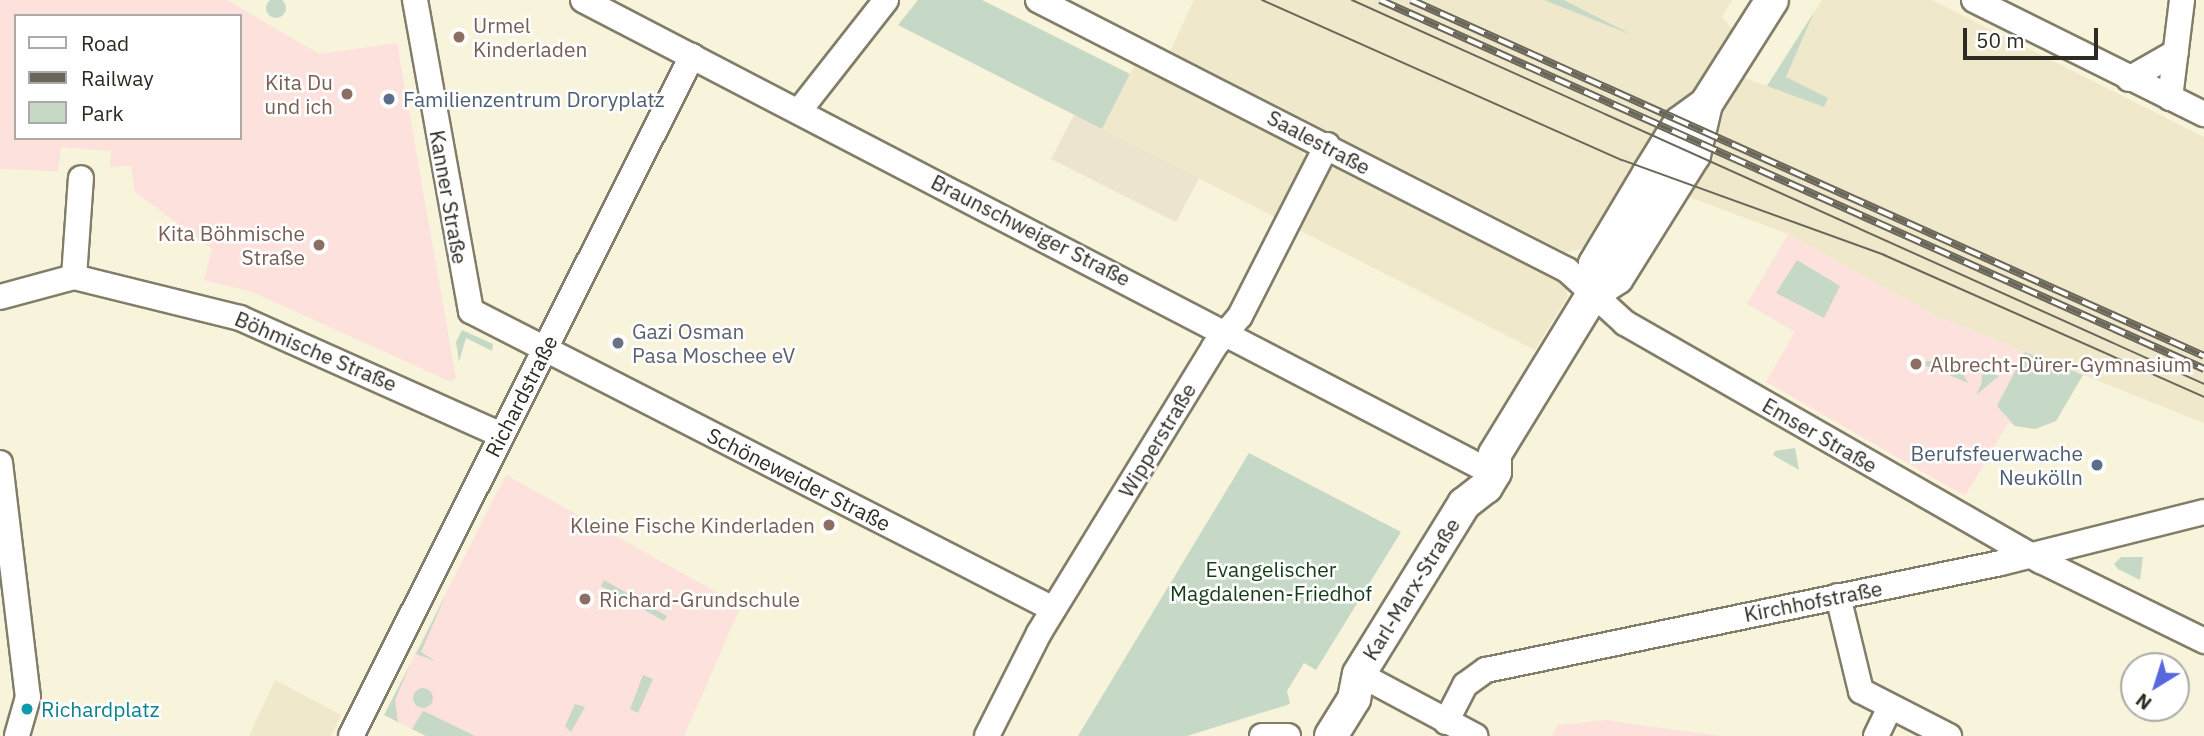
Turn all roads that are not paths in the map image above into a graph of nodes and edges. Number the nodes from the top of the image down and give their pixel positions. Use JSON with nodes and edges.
{"nodes":[{"id":1,"x":415,"y":0,"type":"edge"},
{"id":2,"x":583,"y":0,"type":"edge"},
{"id":3,"x":886,"y":0,"type":"edge"},
{"id":4,"x":1038,"y":0,"type":"edge"},
{"id":5,"x":1772,"y":0,"type":"edge"},
{"id":6,"x":1974,"y":0,"type":"edge"},
{"id":7,"x":2182,"y":0,"type":"edge"},
{"id":8,"x":2176,"y":52,"type":"junction"},
{"id":9,"x":692,"y":56,"type":"junction"},
{"id":10,"x":2129,"y":79,"type":"junction"},
{"id":11,"x":2169,"y":97,"type":"junction"},
{"id":12,"x":799,"y":111,"type":"junction"},
{"id":13,"x":2204,"y":114,"type":"edge"},
{"id":14,"x":1327,"y":145,"type":"junction"},
{"id":15,"x":81,"y":178,"type":"dead end"},
{"id":16,"x":74,"y":277,"type":"junction"},
{"id":17,"x":1593,"y":294,"type":"junction"},
{"id":18,"x":0,"y":297,"type":"edge"},
{"id":19,"x":1228,"y":331,"type":"junction"},
{"id":20,"x":545,"y":349,"type":"junction"},
{"id":21,"x":501,"y":435,"type":"junction"},
{"id":22,"x":1486,"y":460,"type":"junction"},
{"id":23,"x":0,"y":463,"type":"edge"},
{"id":24,"x":2204,"y":512,"type":"edge"},
{"id":25,"x":2031,"y":555,"type":"junction"},
{"id":26,"x":1838,"y":596,"type":"junction"},
{"id":27,"x":1054,"y":610,"type":"junction"},
{"id":28,"x":2204,"y":641,"type":"edge"},
{"id":29,"x":1359,"y":674,"type":"junction"},
{"id":30,"x":1890,"y":707,"type":"junction"},
{"id":31,"x":1446,"y":722,"type":"junction"},
{"id":32,"x":12,"y":732,"type":"edge"},
{"id":33,"x":351,"y":736,"type":"edge"},
{"id":34,"x":987,"y":736,"type":"edge"},
{"id":35,"x":1262,"y":736,"type":"edge"},
{"id":36,"x":1288,"y":736,"type":"edge"},
{"id":37,"x":1309,"y":736,"type":"edge"},
{"id":38,"x":1331,"y":736,"type":"edge"},
{"id":39,"x":1475,"y":736,"type":"edge"},
{"id":40,"x":1876,"y":736,"type":"edge"},
{"id":41,"x":1949,"y":736,"type":"edge"}],
"edges":[{"from":1,"to":20,"type":"street","name":"Kanner Straße"},
{"from":2,"to":9,"type":"street","name":"Braunschweiger Straße"},
{"from":3,"to":12,"type":"street"},
{"from":4,"to":14,"type":"street","name":"Saalestraße"},
{"from":5,"to":17,"type":"main road","name":"Karl-Marx-Straße"},
{"from":6,"to":10,"type":"street"},
{"from":7,"to":8,"type":"street"},
{"from":8,"to":10,"type":"street"},
{"from":8,"to":11,"type":"street"},
{"from":9,"to":12,"type":"street","name":"Braunschweiger Straße"},
{"from":9,"to":20,"type":"street","name":"Richardstraße"},
{"from":10,"to":11,"type":"street"},
{"from":11,"to":13,"type":"street"},
{"from":12,"to":19,"type":"street","name":"Braunschweiger Straße"},
{"from":14,"to":17,"type":"street","name":"Saalestraße"},
{"from":14,"to":19,"type":"street","name":"Wipperstraße"},
{"from":15,"to":16,"type":"street"},
{"from":16,"to":18,"type":"street","name":"Böhmische Straße"},
{"from":16,"to":21,"type":"street","name":"Böhmische Straße"},
{"from":17,"to":22,"type":"main road","name":"Karl-Marx-Straße"},
{"from":17,"to":25,"type":"street","name":"Emser Straße"},
{"from":19,"to":22,"type":"street","name":"Braunschweiger Straße"},
{"from":19,"to":27,"type":"street","name":"Wipperstraße"},
{"from":20,"to":21,"type":"street","name":"Richardstraße"},
{"from":20,"to":27,"type":"street","name":"Schöneweider Straße"},
{"from":21,"to":33,"type":"street","name":"Richardstraße"},
{"from":22,"to":29,"type":"main road","name":"Karl-Marx-Straße"},
{"from":23,"to":32,"type":"street"},
{"from":24,"to":25,"type":"street","name":"Kirchhofstraße"},
{"from":25,"to":26,"type":"street","name":"Kirchhofstraße"},
{"from":25,"to":28,"type":"street","name":"Emser Straße"},
{"from":26,"to":30,"type":"street"},
{"from":26,"to":31,"type":"street","name":"Kirchhofstraße"},
{"from":27,"to":34,"type":"street","name":"Wipperstraße"},
{"from":29,"to":31,"type":"street"},
{"from":29,"to":37,"type":"main road","name":"Karl-Marx-Straße"},
{"from":29,"to":38,"type":"main road","name":"Karl-Marx-Straße"},
{"from":30,"to":40,"type":"street"},
{"from":30,"to":41,"type":"street"},
{"from":31,"to":39,"type":"street"},
{"from":35,"to":36,"type":"street"}]}
